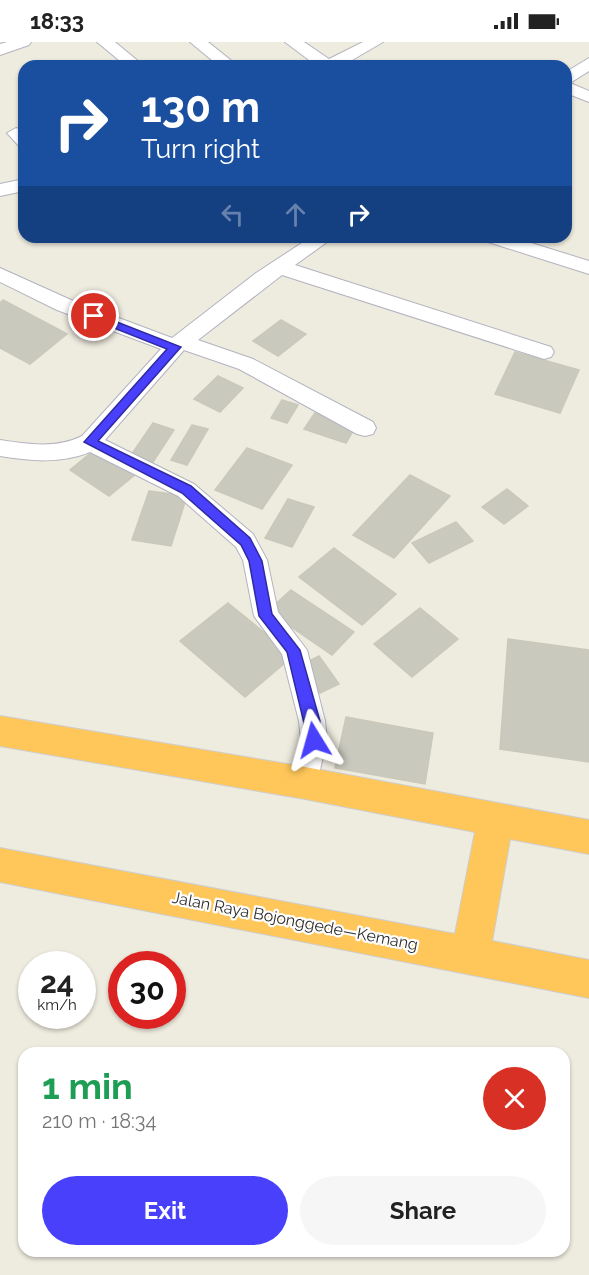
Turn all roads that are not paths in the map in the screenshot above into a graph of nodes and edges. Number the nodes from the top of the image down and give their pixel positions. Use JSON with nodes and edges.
{"nodes":[{"id":1,"x":105,"y":42,"type":"edge"},
{"id":2,"x":198,"y":42,"type":"edge"},
{"id":3,"x":293,"y":42,"type":"edge"},
{"id":4,"x":375,"y":42,"type":"edge"},
{"id":5,"x":128,"y":60,"type":"edge"},
{"id":6,"x":222,"y":60,"type":"edge"},
{"id":7,"x":320,"y":60,"type":"edge"},
{"id":8,"x":340,"y":60,"type":"edge"},
{"id":9,"x":589,"y":63,"type":"edge"},
{"id":10,"x":572,"y":75,"type":"edge"},
{"id":11,"x":572,"y":90,"type":"edge"},
{"id":12,"x":589,"y":97,"type":"edge"},
{"id":13,"x":18,"y":186,"type":"edge"},
{"id":14,"x":0,"y":190,"type":"edge"},
{"id":15,"x":315,"y":243,"type":"edge"},
{"id":16,"x":511,"y":243,"type":"edge"},
{"id":17,"x":279,"y":267,"type":"junction"},
{"id":18,"x":589,"y":268,"type":"edge"},
{"id":19,"x":0,"y":274,"type":"edge"},
{"id":20,"x":178,"y":345,"type":"junction"},
{"id":21,"x":544,"y":352,"type":"dead end"},
{"id":22,"x":365,"y":428,"type":"dead end"},
{"id":23,"x":90,"y":442,"type":"junction"},
{"id":24,"x":0,"y":448,"type":"edge"},
{"id":25,"x":0,"y":731,"type":"edge"},
{"id":26,"x":305,"y":783,"type":"junction"},
{"id":27,"x":495,"y":820,"type":"junction"},
{"id":28,"x":589,"y":837,"type":"edge"},
{"id":29,"x":0,"y":865,"type":"edge"},
{"id":30,"x":470,"y":956,"type":"junction"},
{"id":31,"x":589,"y":979,"type":"edge"}],
"edges":[{"from":1,"to":5,"type":"street"},
{"from":2,"to":6,"type":"street"},
{"from":3,"to":7,"type":"street"},
{"from":4,"to":8,"type":"street"},
{"from":9,"to":10,"type":"street"},
{"from":11,"to":12,"type":"street"},
{"from":13,"to":14,"type":"street"},
{"from":15,"to":17,"type":"street"},
{"from":16,"to":18,"type":"street"},
{"from":17,"to":20,"type":"street"},
{"from":17,"to":21,"type":"street"},
{"from":19,"to":20,"type":"street"},
{"from":20,"to":22,"type":"street"},
{"from":20,"to":23,"type":"street"},
{"from":23,"to":24,"type":"street"},
{"from":23,"to":26,"type":"street"},
{"from":25,"to":26,"type":"highway"},
{"from":26,"to":27,"type":"highway"},
{"from":27,"to":28,"type":"highway"},
{"from":27,"to":30,"type":"highway"},
{"from":29,"to":30,"type":"highway","name":"Jalan Raya Bojonggede—Kemang"},
{"from":30,"to":31,"type":"highway","name":"Jalan Raya Bojonggede—Kemang"}]}
